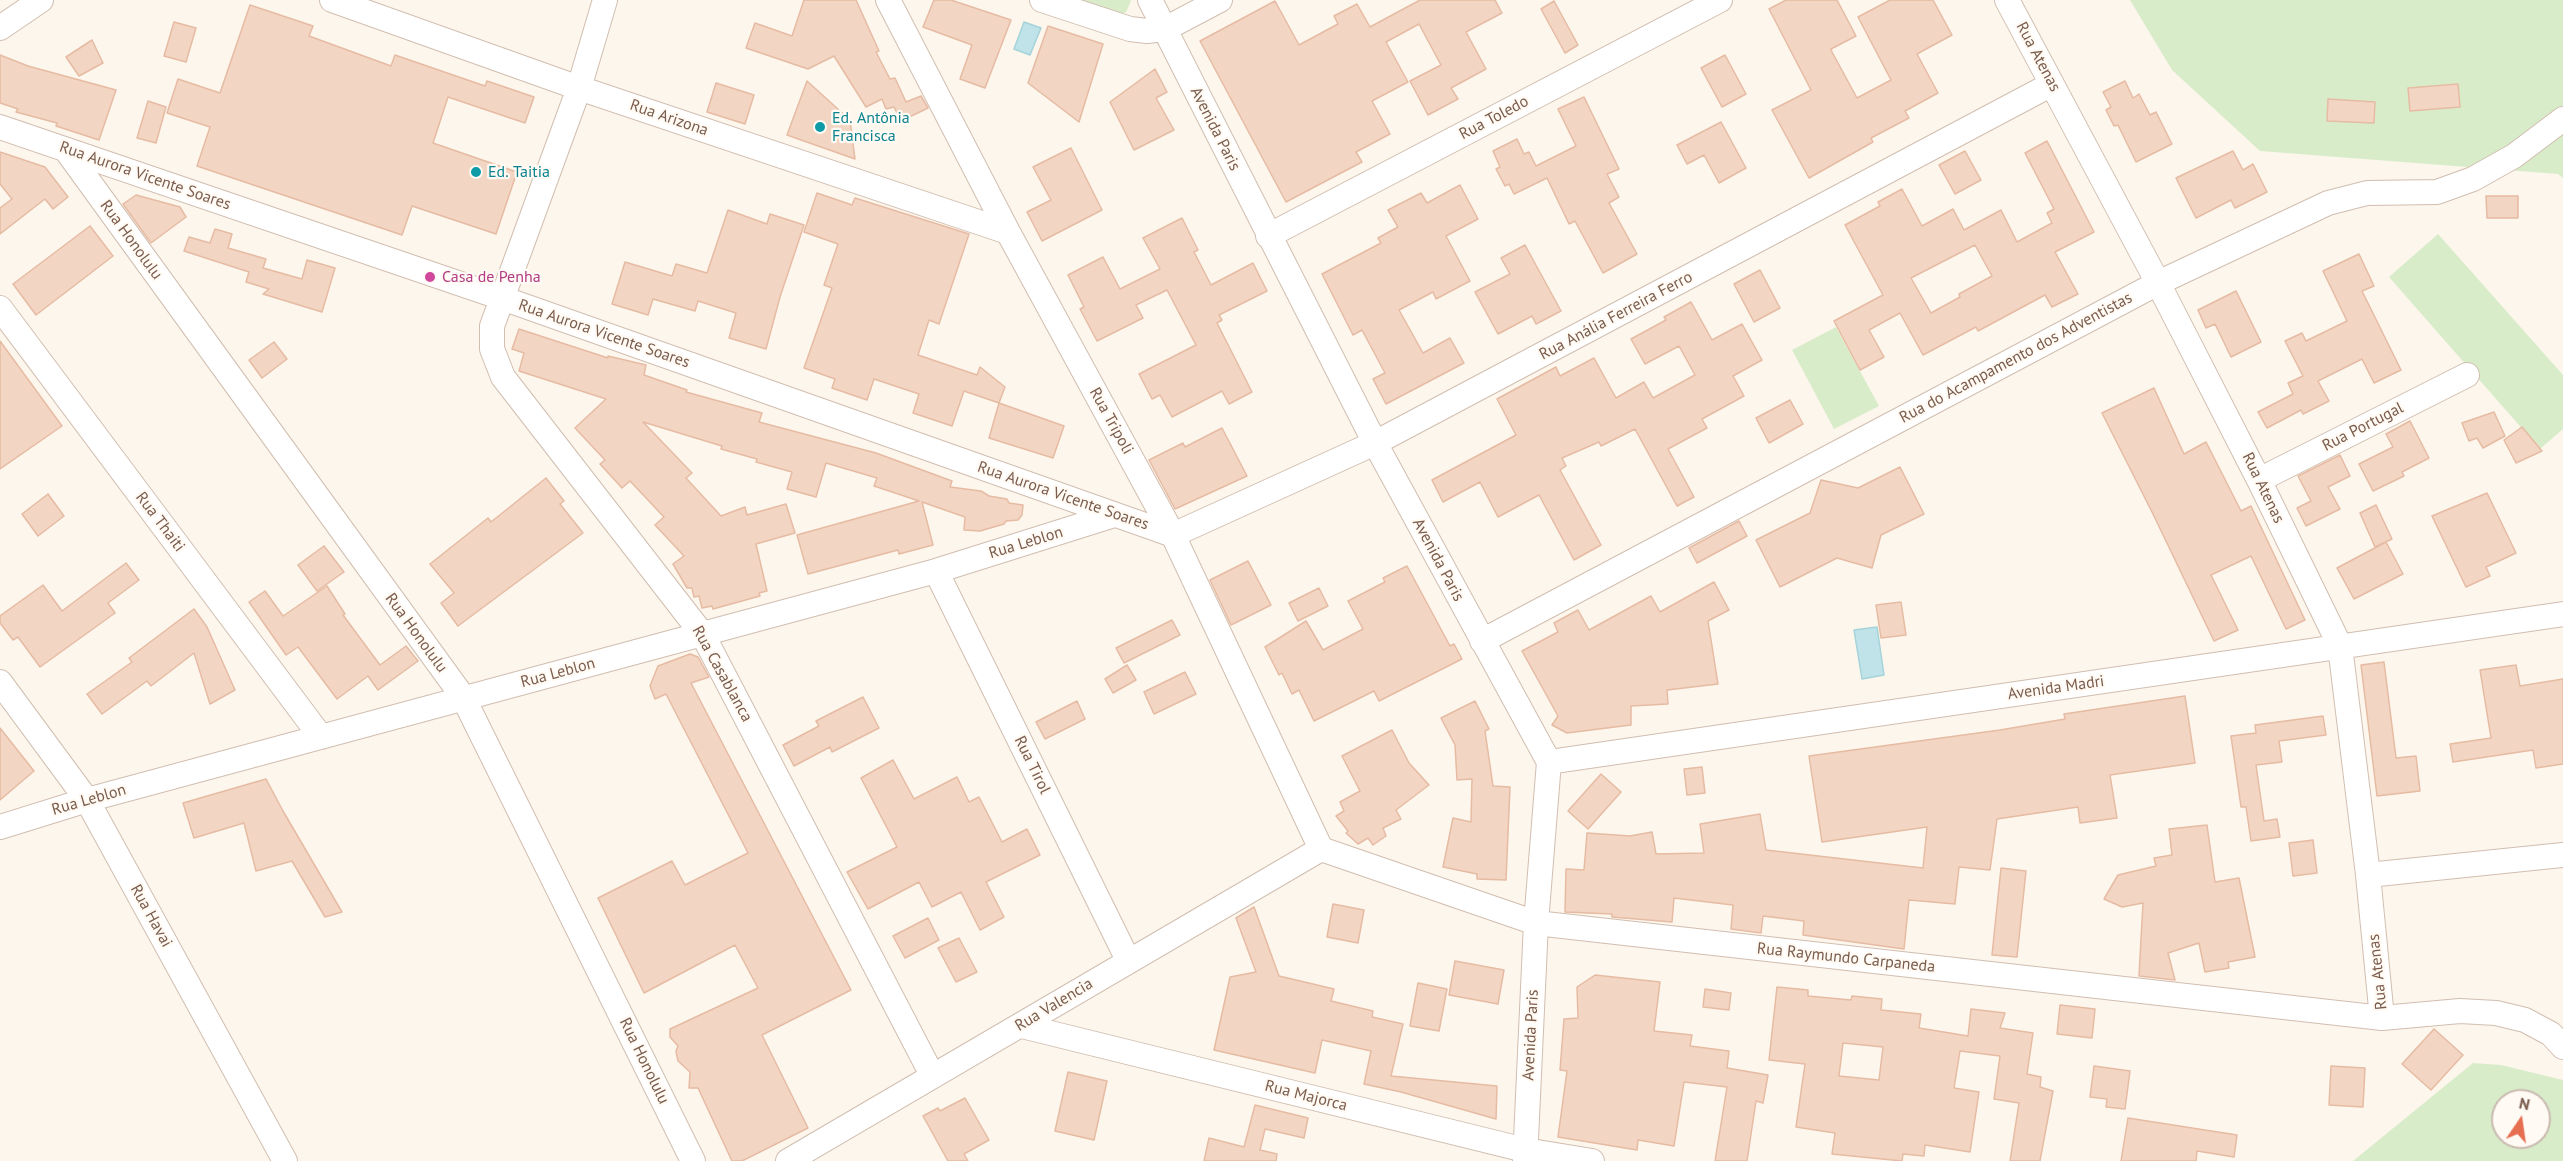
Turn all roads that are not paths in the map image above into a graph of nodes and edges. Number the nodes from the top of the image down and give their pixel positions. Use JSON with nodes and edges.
{"nodes":[{"id":1,"x":41,"y":0,"type":"edge"},
{"id":2,"x":332,"y":0,"type":"edge"},
{"id":3,"x":605,"y":0,"type":"edge"},
{"id":4,"x":888,"y":0,"type":"edge"},
{"id":5,"x":1042,"y":0,"type":"edge"},
{"id":6,"x":1150,"y":0,"type":"edge"},
{"id":7,"x":1220,"y":0,"type":"edge"},
{"id":8,"x":1720,"y":0,"type":"edge"},
{"id":9,"x":2007,"y":0,"type":"edge"},
{"id":10,"x":0,"y":28,"type":"edge"},
{"id":11,"x":1165,"y":29,"type":"junction"},
{"id":12,"x":2052,"y":84,"type":"junction"},
{"id":13,"x":579,"y":88,"type":"junction"},
{"id":14,"x":2563,"y":119,"type":"edge"},
{"id":15,"x":0,"y":127,"type":"edge"},
{"id":16,"x":66,"y":150,"type":"junction"},
{"id":17,"x":1008,"y":232,"type":"junction"},
{"id":18,"x":1268,"y":236,"type":"junction"},
{"id":19,"x":2158,"y":283,"type":"junction"},
{"id":20,"x":502,"y":298,"type":"junction"},
{"id":21,"x":0,"y":308,"type":"edge"},
{"id":22,"x":2467,"y":375,"type":"dead end"},
{"id":23,"x":1376,"y":443,"type":"junction"},
{"id":24,"x":2259,"y":480,"type":"junction"},
{"id":25,"x":1114,"y":515,"type":"junction"},
{"id":26,"x":1173,"y":535,"type":"junction"},
{"id":27,"x":936,"y":571,"type":"junction"},
{"id":28,"x":2563,"y":614,"type":"edge"},
{"id":29,"x":703,"y":635,"type":"junction"},
{"id":30,"x":1482,"y":641,"type":"junction"},
{"id":31,"x":2340,"y":646,"type":"junction"},
{"id":32,"x":0,"y":682,"type":"edge"},
{"id":33,"x":463,"y":697,"type":"junction"},
{"id":34,"x":321,"y":736,"type":"junction"},
{"id":35,"x":1549,"y":762,"type":"junction"},
{"id":36,"x":87,"y":800,"type":"junction"},
{"id":37,"x":0,"y":827,"type":"edge"},
{"id":38,"x":1321,"y":849,"type":"junction"},
{"id":39,"x":2563,"y":855,"type":"edge"},
{"id":40,"x":2368,"y":875,"type":"junction"},
{"id":41,"x":1536,"y":923,"type":"junction"},
{"id":42,"x":1128,"y":960,"type":"junction"},
{"id":43,"x":2382,"y":1018,"type":"junction"},
{"id":44,"x":1022,"y":1026,"type":"junction"},
{"id":45,"x":2563,"y":1047,"type":"edge"},
{"id":46,"x":932,"y":1075,"type":"junction"},
{"id":47,"x":1525,"y":1155,"type":"edge"},
{"id":48,"x":285,"y":1161,"type":"edge"},
{"id":49,"x":693,"y":1161,"type":"edge"},
{"id":50,"x":788,"y":1161,"type":"edge"},
{"id":51,"x":1592,"y":1161,"type":"edge"}],
"edges":[{"from":1,"to":10,"type":"street"},
{"from":2,"to":13,"type":"street","name":"Rua Arizona"},
{"from":3,"to":13,"type":"street","name":"Rua Casablanca"},
{"from":4,"to":17,"type":"street","name":"Rua Tripoli"},
{"from":5,"to":11,"type":"street"},
{"from":6,"to":11,"type":"street","name":"Avenida Paris"},
{"from":7,"to":11,"type":"street"},
{"from":8,"to":18,"type":"street","name":"Rua Toledo"},
{"from":9,"to":12,"type":"street","name":"Rua Atenas"},
{"from":11,"to":18,"type":"street","name":"Avenida Paris"},
{"from":12,"to":19,"type":"street","name":"Rua Atenas"},
{"from":12,"to":23,"type":"street","name":"Rua Anália Ferreira Ferro"},
{"from":13,"to":17,"type":"street","name":"Rua Arizona"},
{"from":13,"to":20,"type":"street","name":"Rua Casablanca"},
{"from":14,"to":19,"type":"street","name":"Rua do Acampamento dos Adventistas"},
{"from":15,"to":16,"type":"street","name":"Rua Aurora Vicente Soares"},
{"from":16,"to":20,"type":"street","name":"Rua Aurora Vicente Soares"},
{"from":16,"to":33,"type":"street","name":"Rua Honolulu"},
{"from":17,"to":26,"type":"street","name":"Rua Tripoli"},
{"from":18,"to":23,"type":"street","name":"Avenida Paris"},
{"from":19,"to":24,"type":"street","name":"Rua Atenas"},
{"from":19,"to":30,"type":"street","name":"Rua do Acampamento dos Adventistas"},
{"from":20,"to":25,"type":"street","name":"Rua Aurora Vicente Soares"},
{"from":20,"to":29,"type":"street","name":"Rua Casablanca"},
{"from":21,"to":34,"type":"street","name":"Rua Thaiti"},
{"from":22,"to":24,"type":"street","name":"Rua Portugal"},
{"from":23,"to":26,"type":"street","name":"Rua Anália Ferreira Ferro"},
{"from":23,"to":30,"type":"street","name":"Avenida Paris"},
{"from":24,"to":31,"type":"street","name":"Rua Atenas"},
{"from":25,"to":26,"type":"street","name":"Rua Aurora Vicente Soares"},
{"from":25,"to":27,"type":"street","name":"Rua Leblon"},
{"from":26,"to":38,"type":"street","name":"Rua Tripoli"},
{"from":27,"to":29,"type":"street","name":"Rua Leblon"},
{"from":27,"to":42,"type":"street","name":"Rua Tirol"},
{"from":28,"to":31,"type":"street","name":"Avenida Madri"},
{"from":29,"to":33,"type":"street","name":"Rua Leblon"},
{"from":29,"to":46,"type":"street","name":"Rua Casablanca"},
{"from":30,"to":35,"type":"street","name":"Avenida Paris"},
{"from":31,"to":35,"type":"street","name":"Avenida Madri"},
{"from":31,"to":40,"type":"street","name":"Rua Atenas"},
{"from":32,"to":36,"type":"street","name":"Rua Havai"},
{"from":33,"to":34,"type":"street","name":"Rua Leblon"},
{"from":33,"to":49,"type":"street","name":"Rua Honolulu"},
{"from":34,"to":36,"type":"street","name":"Rua Leblon"},
{"from":35,"to":41,"type":"street","name":"Avenida Paris"},
{"from":36,"to":37,"type":"street","name":"Rua Leblon"},
{"from":36,"to":48,"type":"street","name":"Rua Havai"},
{"from":38,"to":41,"type":"street","name":"Rua Raymundo Carpaneda"},
{"from":38,"to":42,"type":"street","name":"Rua Valencia"},
{"from":39,"to":40,"type":"street"},
{"from":40,"to":43,"type":"street","name":"Rua Atenas"},
{"from":41,"to":43,"type":"street","name":"Rua Raymundo Carpaneda"},
{"from":41,"to":47,"type":"street","name":"Avenida Paris"},
{"from":42,"to":44,"type":"street","name":"Rua Valencia"},
{"from":43,"to":45,"type":"street"},
{"from":44,"to":46,"type":"street","name":"Rua Valencia"},
{"from":44,"to":47,"type":"street","name":"Rua Majorca"},
{"from":46,"to":50,"type":"street","name":"Rua Valencia"},
{"from":47,"to":51,"type":"street","name":"Rua Majorca"}]}
